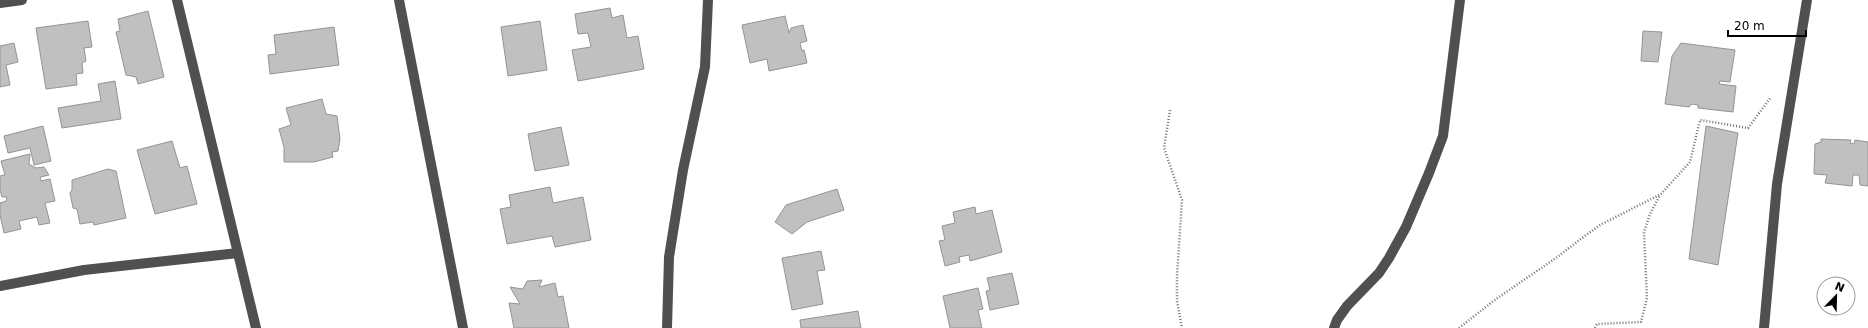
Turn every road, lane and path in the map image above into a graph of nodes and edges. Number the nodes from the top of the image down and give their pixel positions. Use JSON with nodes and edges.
{"nodes":[{"id":1,"x":22,"y":0,"type":"edge"},
{"id":2,"x":177,"y":0,"type":"edge"},
{"id":3,"x":399,"y":0,"type":"edge"},
{"id":4,"x":708,"y":0,"type":"edge"},
{"id":5,"x":1460,"y":0,"type":"edge"},
{"id":6,"x":1807,"y":0,"type":"edge"},
{"id":7,"x":0,"y":3,"type":"edge"},
{"id":8,"x":1775,"y":92,"type":"dead end"},
{"id":9,"x":1170,"y":110,"type":"dead end"},
{"id":10,"x":1661,"y":194,"type":"junction"},
{"id":11,"x":238,"y":253,"type":"junction"},
{"id":12,"x":0,"y":286,"type":"edge"},
{"id":13,"x":256,"y":328,"type":"edge"},
{"id":14,"x":463,"y":328,"type":"edge"},
{"id":15,"x":667,"y":328,"type":"edge"},
{"id":16,"x":1182,"y":328,"type":"edge"},
{"id":17,"x":1334,"y":328,"type":"edge"},
{"id":18,"x":1459,"y":328,"type":"edge"},
{"id":19,"x":1595,"y":328,"type":"edge"},
{"id":20,"x":1764,"y":328,"type":"edge"}],
"edges":[{"from":1,"to":7,"type":"street"},
{"from":2,"to":11,"type":"street"},
{"from":3,"to":14,"type":"street"},
{"from":4,"to":15,"type":"street"},
{"from":5,"to":17,"type":"street"},
{"from":6,"to":20,"type":"street"},
{"from":8,"to":10,"type":"path"},
{"from":9,"to":16,"type":"path"},
{"from":10,"to":18,"type":"path"},
{"from":10,"to":19,"type":"path"},
{"from":11,"to":12,"type":"street"},
{"from":11,"to":13,"type":"street"}]}
